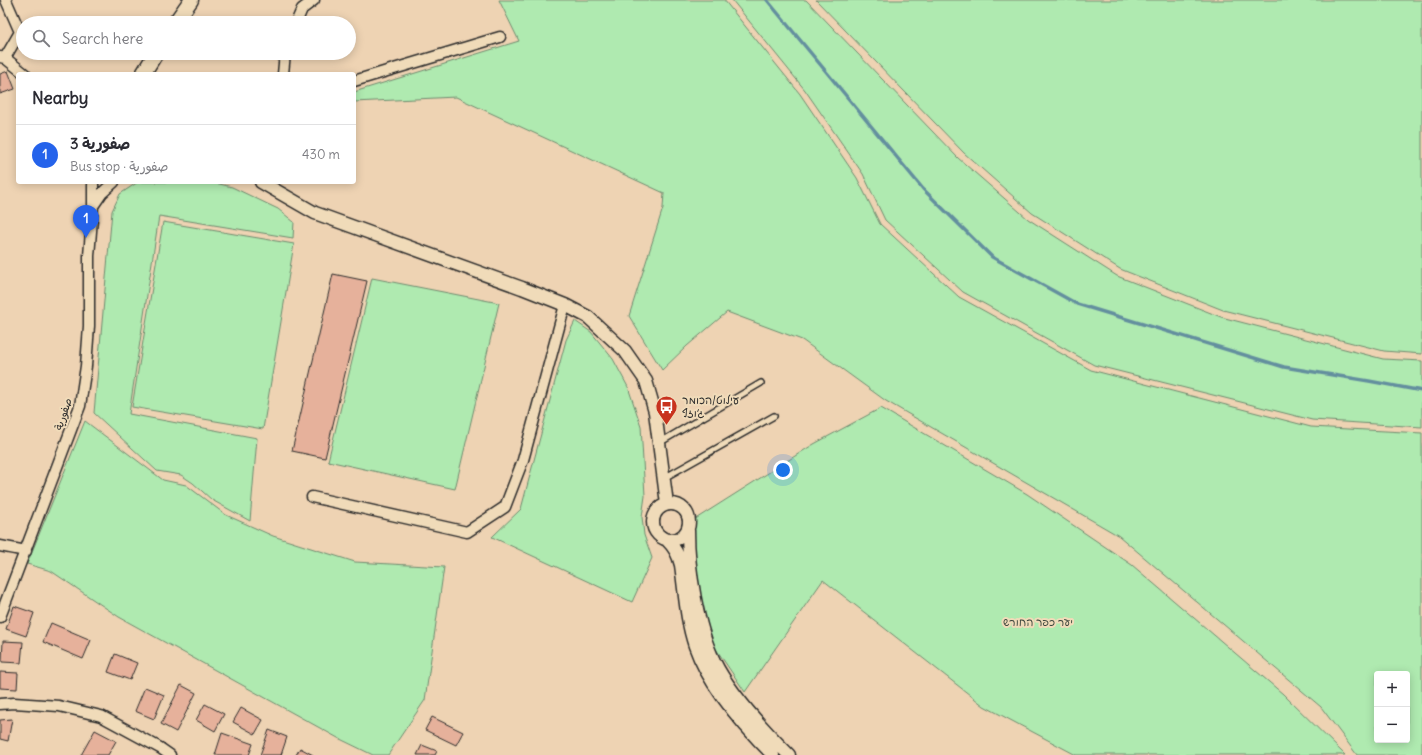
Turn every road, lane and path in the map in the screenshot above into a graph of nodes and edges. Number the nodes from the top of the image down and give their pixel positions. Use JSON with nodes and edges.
{"nodes":[{"id":1,"x":6,"y":0,"type":"edge"},
{"id":2,"x":191,"y":0,"type":"edge"},
{"id":3,"x":314,"y":0,"type":"edge"},
{"id":4,"x":180,"y":16,"type":"edge"},
{"id":5,"x":299,"y":16,"type":"edge"},
{"id":6,"x":16,"y":23,"type":"edge"},
{"id":7,"x":500,"y":37,"type":"dead end"},
{"id":8,"x":16,"y":38,"type":"edge"},
{"id":9,"x":2,"y":58,"type":"edge"},
{"id":10,"x":152,"y":60,"type":"edge"},
{"id":11,"x":284,"y":60,"type":"edge"},
{"id":12,"x":22,"y":72,"type":"edge"},
{"id":13,"x":144,"y":72,"type":"edge"},
{"id":14,"x":283,"y":72,"type":"edge"},
{"id":15,"x":356,"y":80,"type":"edge"},
{"id":16,"x":93,"y":184,"type":"edge"},
{"id":17,"x":112,"y":184,"type":"edge"},
{"id":18,"x":264,"y":184,"type":"edge"},
{"id":19,"x":93,"y":206,"type":"junction"},
{"id":20,"x":565,"y":305,"type":"junction"},
{"id":21,"x":762,"y":383,"type":"dead end"},
{"id":22,"x":774,"y":416,"type":"dead end"},
{"id":23,"x":658,"y":443,"type":"junction"},
{"id":24,"x":664,"y":478,"type":"junction"},
{"id":25,"x":312,"y":497,"type":"dead end"},
{"id":26,"x":667,"y":504,"type":"junction"},
{"id":27,"x":688,"y":530,"type":"junction"},
{"id":28,"x":667,"y":540,"type":"junction"},
{"id":29,"x":0,"y":546,"type":"edge"},
{"id":30,"x":26,"y":551,"type":"junction"},
{"id":31,"x":0,"y":617,"type":"edge"},
{"id":32,"x":0,"y":704,"type":"edge"},
{"id":33,"x":170,"y":755,"type":"edge"},
{"id":34,"x":773,"y":755,"type":"edge"},
{"id":35,"x":789,"y":755,"type":"edge"}],
"edges":[{"from":1,"to":6,"type":"street"},
{"from":2,"to":4,"type":"main road"},
{"from":3,"to":5,"type":"street"},
{"from":7,"to":15,"type":"street"},
{"from":8,"to":9,"type":"street"},
{"from":9,"to":12,"type":"street"},
{"from":10,"to":13,"type":"main road"},
{"from":11,"to":14,"type":"street"},
{"from":16,"to":19,"type":"street","name":"صفورية"},
{"from":17,"to":19,"type":"street"},
{"from":18,"to":20,"type":"street"},
{"from":19,"to":30,"type":"street","name":"صفورية"},
{"from":20,"to":23,"type":"street"},
{"from":20,"to":25,"type":"street"},
{"from":21,"to":23,"type":"lane"},
{"from":22,"to":24,"type":"lane"},
{"from":23,"to":24,"type":"street"},
{"from":24,"to":26,"type":"street"},
{"from":26,"to":27,"type":"street"},
{"from":26,"to":28,"type":"street"},
{"from":27,"to":28,"type":"street"},
{"from":27,"to":35,"type":"street"},
{"from":28,"to":34,"type":"street"},
{"from":29,"to":30,"type":"street"},
{"from":30,"to":31,"type":"street","name":"صفورية"},
{"from":32,"to":33,"type":"street"}]}
